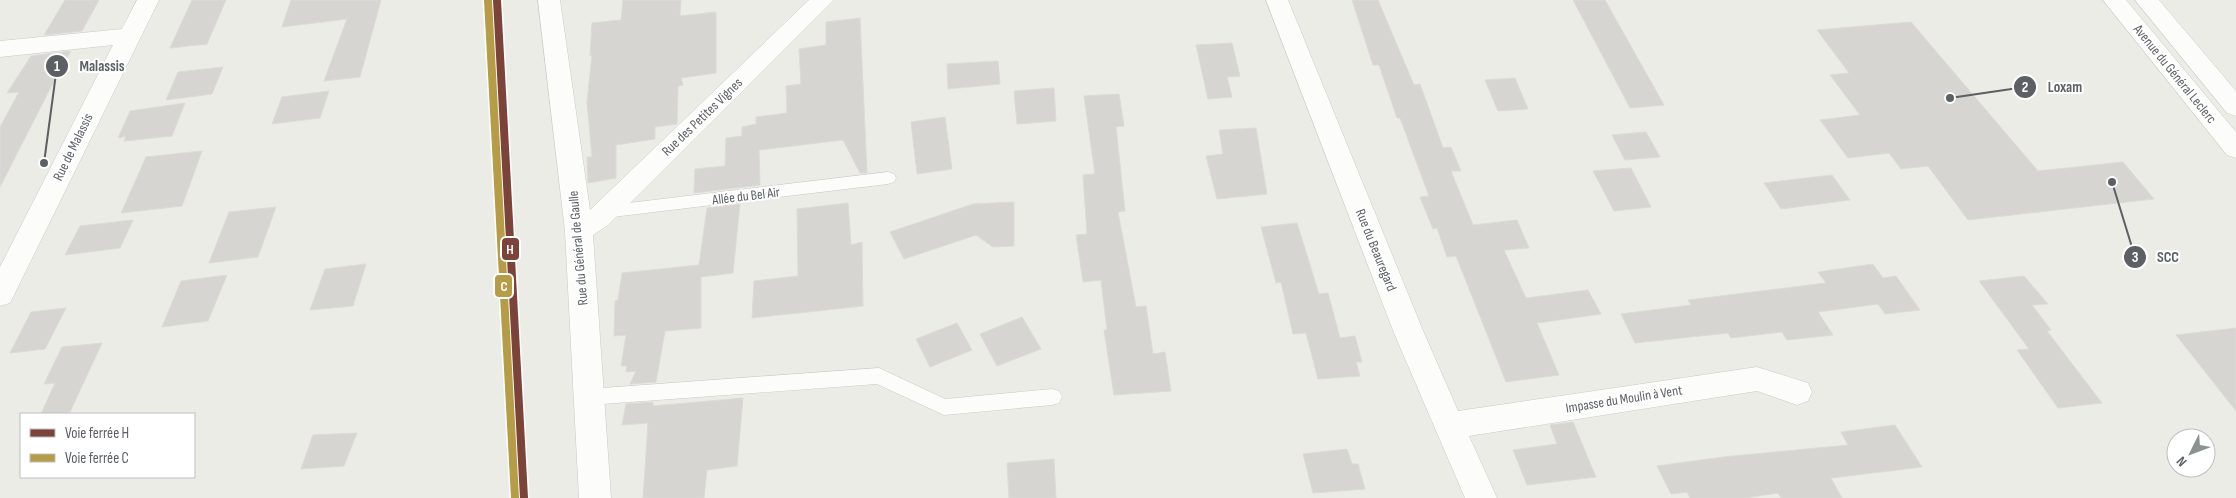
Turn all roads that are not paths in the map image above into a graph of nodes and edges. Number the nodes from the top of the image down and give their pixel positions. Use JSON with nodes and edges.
{"nodes":[{"id":1,"x":148,"y":0,"type":"edge"},
{"id":2,"x":549,"y":0,"type":"edge"},
{"id":3,"x":823,"y":0,"type":"edge"},
{"id":4,"x":1277,"y":0,"type":"edge"},
{"id":5,"x":2114,"y":0,"type":"edge"},
{"id":6,"x":2146,"y":0,"type":"edge"},
{"id":7,"x":129,"y":36,"type":"junction"},
{"id":8,"x":0,"y":49,"type":"edge"},
{"id":9,"x":2236,"y":106,"type":"edge"},
{"id":10,"x":2236,"y":149,"type":"edge"},
{"id":11,"x":888,"y":178,"type":"dead end"},
{"id":12,"x":604,"y":212,"type":"junction"},
{"id":13,"x":578,"y":231,"type":"junction"},
{"id":14,"x":0,"y":295,"type":"edge"},
{"id":15,"x":1797,"y":392,"type":"dead end"},
{"id":16,"x":1052,"y":397,"type":"dead end"},
{"id":17,"x":589,"y":398,"type":"junction"},
{"id":18,"x":1449,"y":426,"type":"junction"},
{"id":19,"x":595,"y":498,"type":"edge"},
{"id":20,"x":1480,"y":498,"type":"edge"}],
"edges":[{"from":1,"to":7,"type":"street","name":"Rue de Malassis"},
{"from":2,"to":13,"type":"street","name":"Rue du Général de Gaulle"},
{"from":3,"to":12,"type":"street","name":"Rue des Petites Vignes"},
{"from":4,"to":18,"type":"street","name":"Rue du Beauregard"},
{"from":5,"to":10,"type":"street","name":"Avenue du Général Leclerc"},
{"from":6,"to":9,"type":"street","name":"Avenue du Général Leclerc"},
{"from":7,"to":8,"type":"street"},
{"from":7,"to":14,"type":"street","name":"Rue de Malassis"},
{"from":11,"to":12,"type":"lane","name":"Allée du Bel Air"},
{"from":12,"to":13,"type":"street","name":"Rue des Petites Vignes"},
{"from":13,"to":17,"type":"street","name":"Rue du Général de Gaulle"},
{"from":15,"to":18,"type":"street","name":"Impasse du Moulin à Vent"},
{"from":16,"to":17,"type":"lane"},
{"from":17,"to":19,"type":"street","name":"Rue du Général de Gaulle"},
{"from":18,"to":20,"type":"street","name":"Rue du Beauregard"}]}
